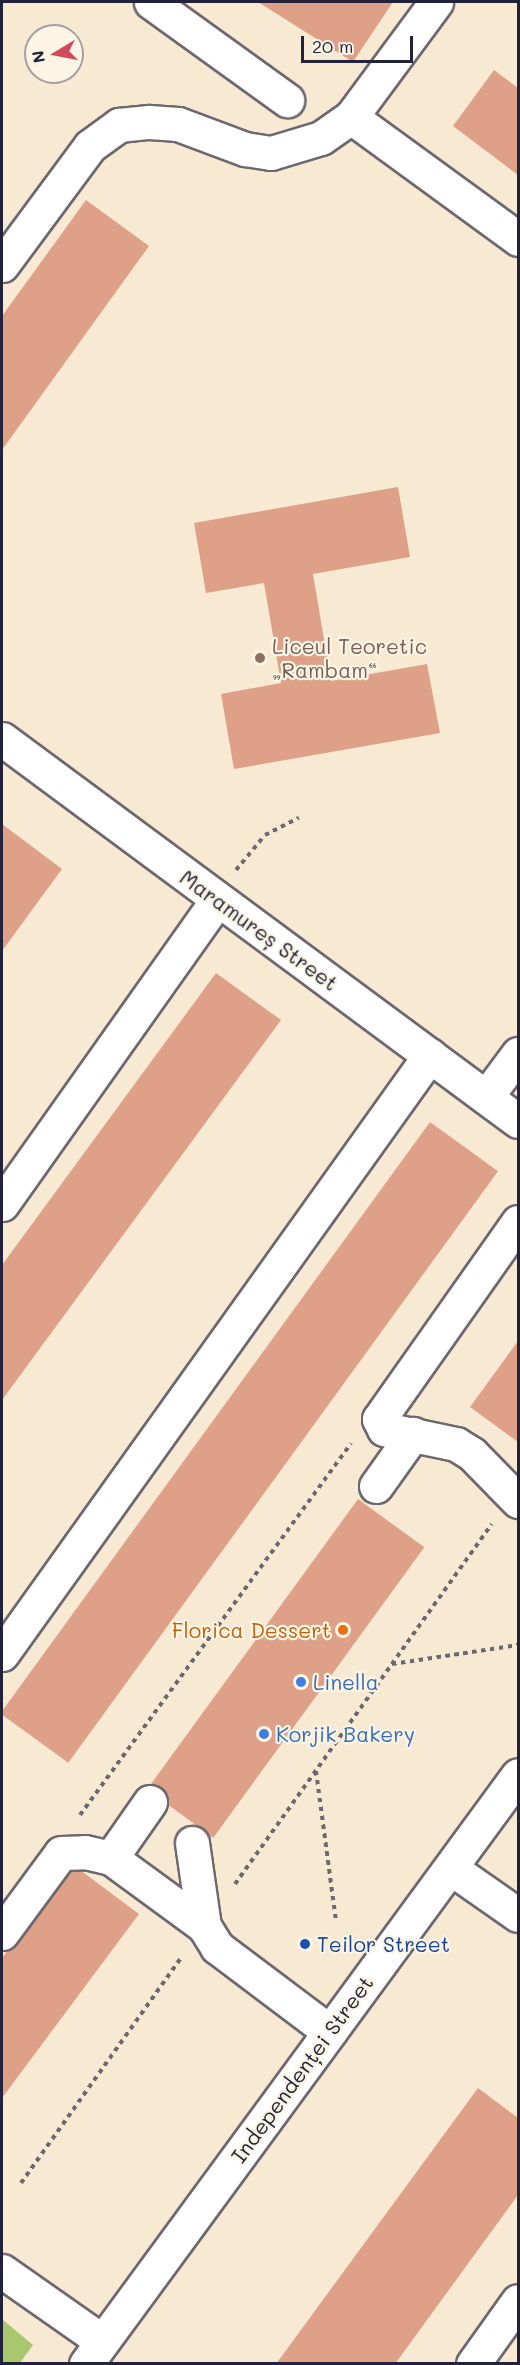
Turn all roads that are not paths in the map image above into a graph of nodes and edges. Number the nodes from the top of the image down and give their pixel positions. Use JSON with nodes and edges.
{"nodes":[{"id":1,"x":151,"y":2,"type":"edge"},
{"id":2,"x":436,"y":2,"type":"edge"},
{"id":3,"x":286,"y":100,"type":"dead end"},
{"id":4,"x":351,"y":117,"type":"junction"},
{"id":5,"x":519,"y":239,"type":"edge"},
{"id":6,"x":2,"y":265,"type":"edge"},
{"id":7,"x":3,"y":742,"type":"edge"},
{"id":8,"x":214,"y":898,"type":"junction"},
{"id":9,"x":519,"y":1054,"type":"edge"},
{"id":10,"x":430,"y":1055,"type":"junction"},
{"id":11,"x":486,"y":1097,"type":"junction"},
{"id":12,"x":519,"y":1120,"type":"edge"},
{"id":13,"x":2,"y":1204,"type":"edge"},
{"id":14,"x":519,"y":1222,"type":"edge"},
{"id":15,"x":413,"y":1434,"type":"junction"},
{"id":16,"x":376,"y":1486,"type":"dead end"},
{"id":17,"x":516,"y":1498,"type":"edge"},
{"id":18,"x":2,"y":1654,"type":"edge"},
{"id":19,"x":517,"y":1779,"type":"edge"},
{"id":20,"x":150,"y":1802,"type":"dead end"},
{"id":21,"x":192,"y":1843,"type":"dead end"},
{"id":22,"x":111,"y":1858,"type":"junction"},
{"id":23,"x":452,"y":1869,"type":"junction"},
{"id":24,"x":519,"y":1915,"type":"edge"},
{"id":25,"x":204,"y":1926,"type":"junction"},
{"id":26,"x":2,"y":1933,"type":"edge"},
{"id":27,"x":330,"y":2032,"type":"junction"},
{"id":28,"x":2,"y":2271,"type":"edge"},
{"id":29,"x":519,"y":2301,"type":"edge"},
{"id":30,"x":94,"y":2353,"type":"edge"},
{"id":31,"x":473,"y":2364,"type":"edge"}],
"edges":[{"from":1,"to":3,"type":"street"},
{"from":2,"to":4,"type":"street"},
{"from":4,"to":5,"type":"street"},
{"from":4,"to":6,"type":"street"},
{"from":7,"to":8,"type":"street","name":"Maramureș Street"},
{"from":8,"to":10,"type":"street","name":"Maramureș Street"},
{"from":8,"to":13,"type":"street"},
{"from":9,"to":11,"type":"street"},
{"from":10,"to":11,"type":"street","name":"Maramureș Street"},
{"from":10,"to":18,"type":"street"},
{"from":11,"to":12,"type":"street","name":"Maramureș Street"},
{"from":14,"to":15,"type":"street"},
{"from":15,"to":16,"type":"street"},
{"from":15,"to":17,"type":"street"},
{"from":19,"to":23,"type":"street","name":"Independenței Street"},
{"from":20,"to":22,"type":"street"},
{"from":21,"to":25,"type":"street"},
{"from":22,"to":25,"type":"street"},
{"from":22,"to":26,"type":"street"},
{"from":23,"to":24,"type":"street"},
{"from":23,"to":27,"type":"street","name":"Independenței Street"},
{"from":25,"to":27,"type":"street"},
{"from":27,"to":30,"type":"street","name":"Independenței Street"},
{"from":28,"to":30,"type":"street"},
{"from":29,"to":31,"type":"street"}]}
